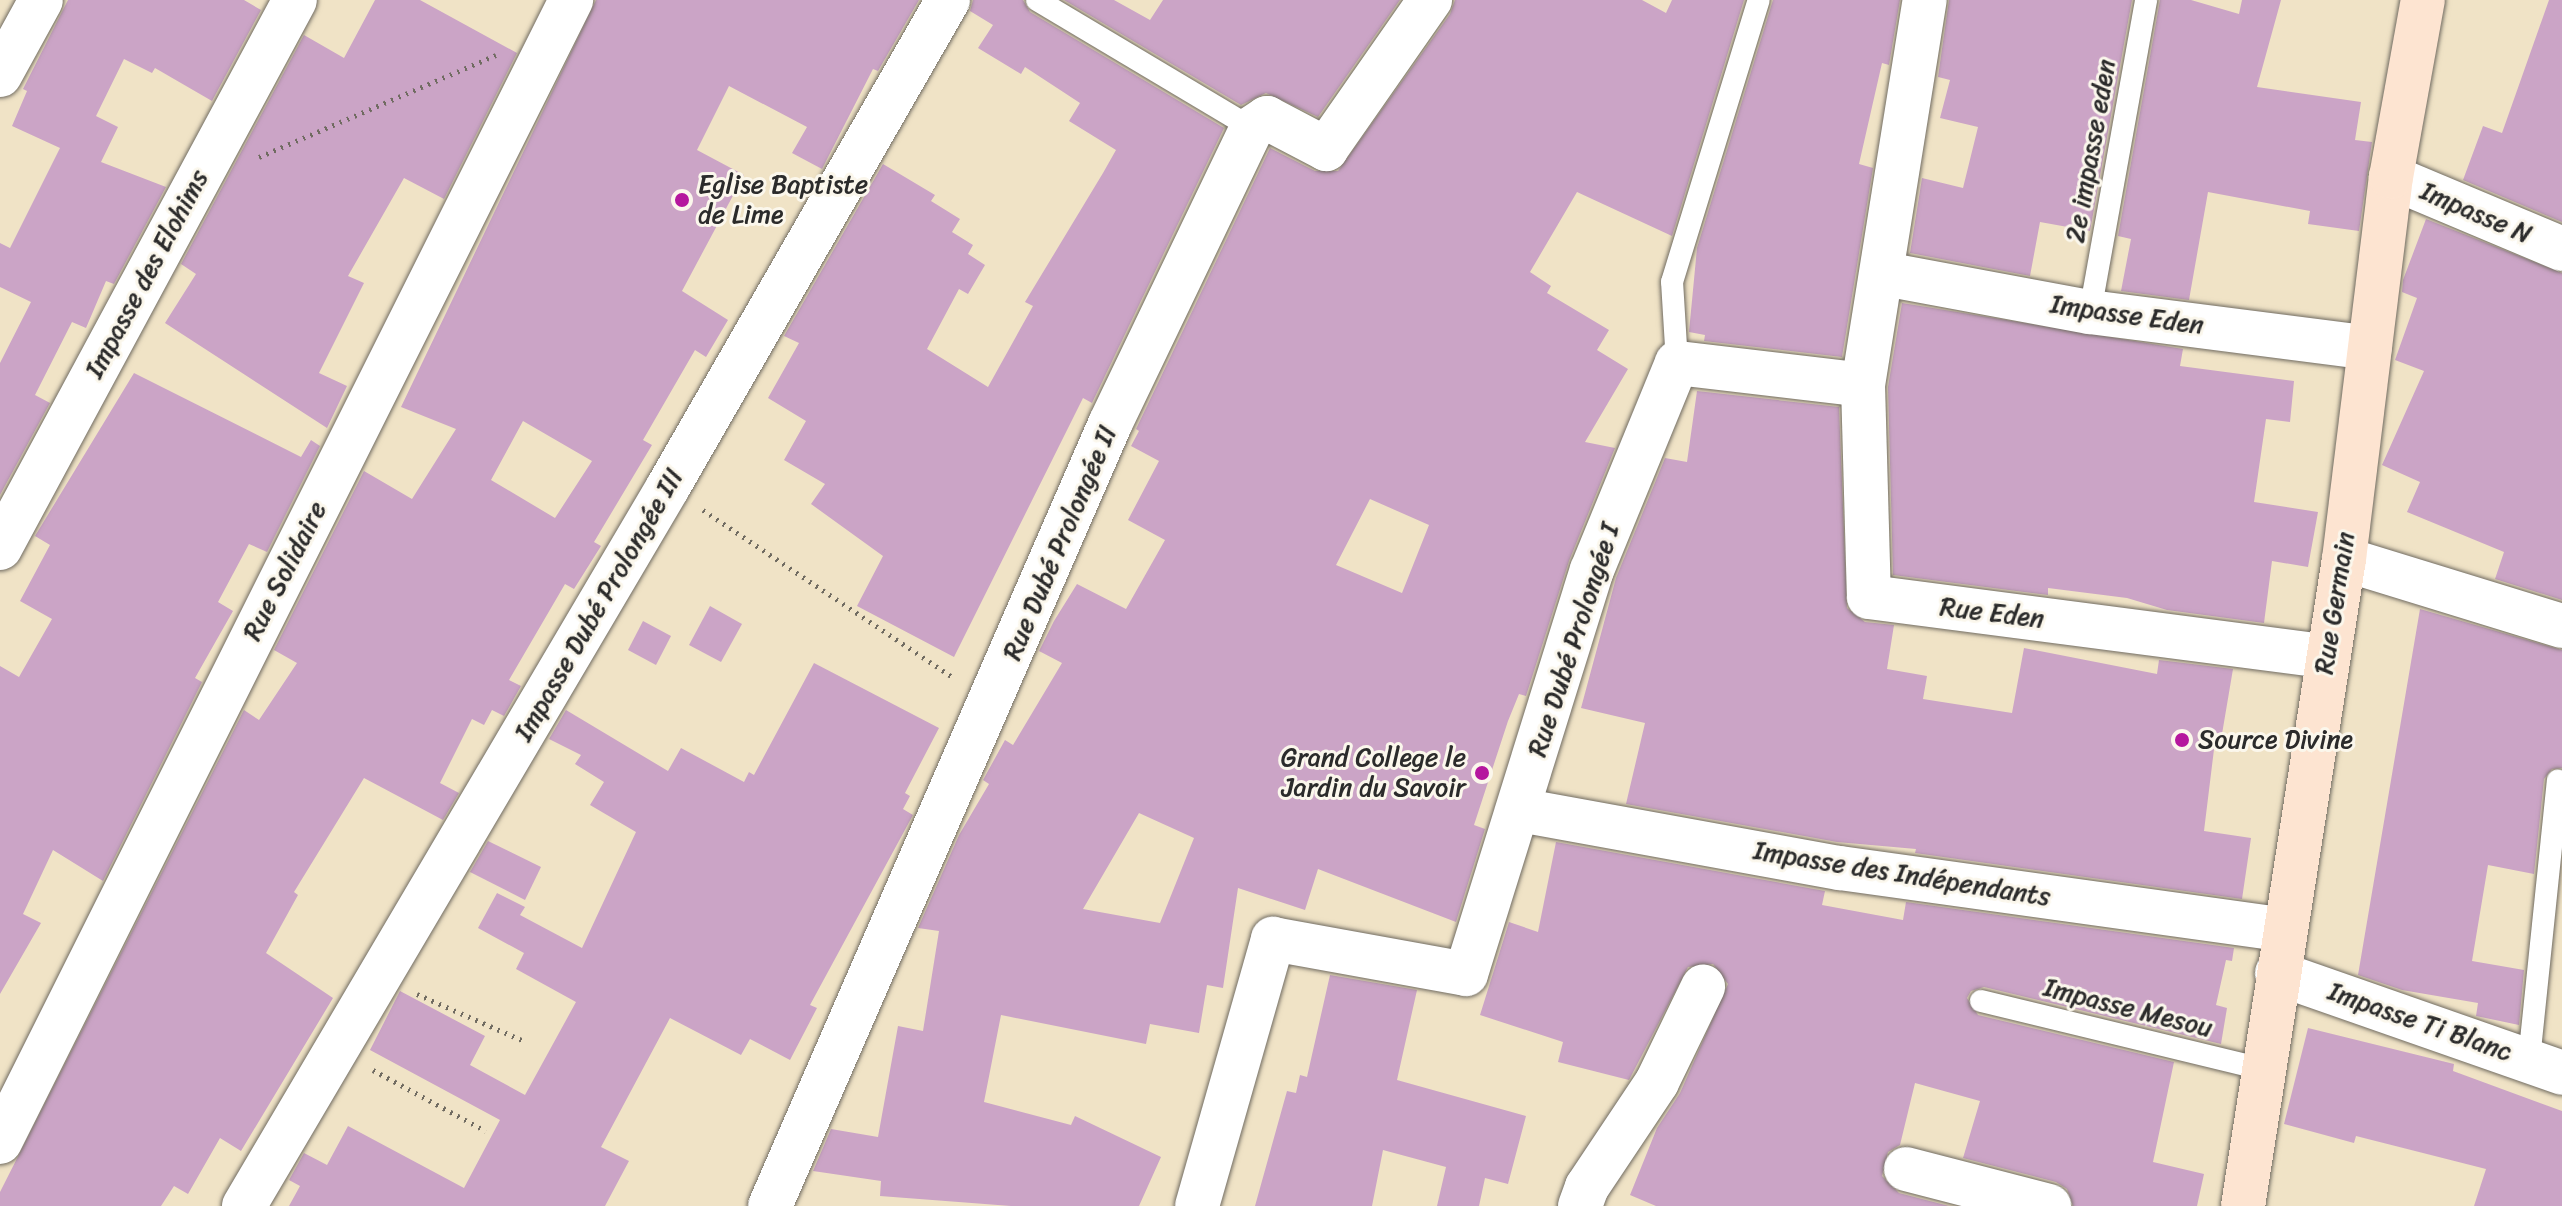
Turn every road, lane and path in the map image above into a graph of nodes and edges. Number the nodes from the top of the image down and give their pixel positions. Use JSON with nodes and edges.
{"nodes":[{"id":1,"x":41,"y":0,"type":"edge"},
{"id":2,"x":295,"y":0,"type":"edge"},
{"id":3,"x":948,"y":0,"type":"edge"},
{"id":4,"x":1037,"y":0,"type":"edge"},
{"id":5,"x":1430,"y":0,"type":"edge"},
{"id":6,"x":1759,"y":0,"type":"edge"},
{"id":7,"x":1925,"y":0,"type":"edge"},
{"id":8,"x":2146,"y":0,"type":"edge"},
{"id":9,"x":2423,"y":0,"type":"edge"},
{"id":10,"x":563,"y":14,"type":"edge"},
{"id":11,"x":0,"y":75,"type":"edge"},
{"id":12,"x":1252,"y":128,"type":"junction"},
{"id":13,"x":2391,"y":177,"type":"junction"},
{"id":14,"x":194,"y":185,"type":"junction"},
{"id":15,"x":2562,"y":249,"type":"edge"},
{"id":16,"x":1884,"y":274,"type":"junction"},
{"id":17,"x":2090,"y":312,"type":"junction"},
{"id":18,"x":2370,"y":348,"type":"junction"},
{"id":19,"x":1677,"y":363,"type":"junction"},
{"id":20,"x":1863,"y":385,"type":"junction"},
{"id":21,"x":668,"y":487,"type":"junction"},
{"id":22,"x":0,"y":548,"type":"edge"},
{"id":23,"x":2344,"y":559,"type":"junction"},
{"id":24,"x":2562,"y":626,"type":"edge"},
{"id":25,"x":2326,"y":656,"type":"junction"},
{"id":26,"x":991,"y":702,"type":"junction"},
{"id":27,"x":2558,"y":781,"type":"dead end"},
{"id":28,"x":1520,"y":810,"type":"junction"},
{"id":29,"x":2285,"y":930,"type":"junction"},
{"id":30,"x":2277,"y":973,"type":"junction"},
{"id":31,"x":380,"y":978,"type":"junction"},
{"id":32,"x":1703,"y":987,"type":"dead end"},
{"id":33,"x":1981,"y":1001,"type":"dead end"},
{"id":34,"x":524,"y":1041,"type":"dead end"},
{"id":35,"x":337,"y":1051,"type":"junction"},
{"id":36,"x":2545,"y":1066,"type":"edge"},
{"id":37,"x":2263,"y":1069,"type":"junction"},
{"id":38,"x":486,"y":1131,"type":"dead end"},
{"id":39,"x":0,"y":1142,"type":"edge"},
{"id":40,"x":1906,"y":1169,"type":"dead end"},
{"id":41,"x":244,"y":1206,"type":"edge"},
{"id":42,"x":770,"y":1206,"type":"edge"},
{"id":43,"x":1197,"y":1206,"type":"edge"},
{"id":44,"x":1580,"y":1206,"type":"edge"},
{"id":45,"x":2049,"y":1206,"type":"edge"},
{"id":46,"x":2243,"y":1206,"type":"edge"}],
"edges":[{"from":1,"to":11,"type":"street"},
{"from":2,"to":14,"type":"street","name":"Impasse des Elohims"},
{"from":3,"to":21,"type":"street","name":"Impasse Dubé Prolongée III"},
{"from":4,"to":12,"type":"lane"},
{"from":5,"to":12,"type":"street"},
{"from":6,"to":19,"type":"lane"},
{"from":7,"to":16,"type":"street"},
{"from":8,"to":17,"type":"lane","name":"2e impasse eden"},
{"from":9,"to":13,"type":"street","name":"Rue Germain"},
{"from":10,"to":14,"type":"path"},
{"from":10,"to":39,"type":"street","name":"Rue Solidaire"},
{"from":12,"to":26,"type":"street","name":"Rue Dubé Prolongée II"},
{"from":13,"to":15,"type":"street","name":"Impasse N"},
{"from":13,"to":18,"type":"street","name":"Rue Germain"},
{"from":14,"to":22,"type":"street","name":"Impasse des Elohims"},
{"from":16,"to":17,"type":"street","name":"Impasse Eden"},
{"from":16,"to":20,"type":"street"},
{"from":17,"to":18,"type":"street","name":"Impasse Eden"},
{"from":18,"to":23,"type":"street","name":"Rue Germain"},
{"from":19,"to":20,"type":"street"},
{"from":19,"to":28,"type":"street","name":"Rue Dubé Prolongée I"},
{"from":20,"to":25,"type":"street","name":"Rue Eden"},
{"from":21,"to":26,"type":"path"},
{"from":21,"to":31,"type":"street","name":"Impasse Dubé Prolongée III"},
{"from":23,"to":24,"type":"street"},
{"from":23,"to":25,"type":"street","name":"Rue Germain"},
{"from":25,"to":29,"type":"street","name":"Rue Germain"},
{"from":26,"to":42,"type":"street","name":"Rue Dubé Prolongée II"},
{"from":27,"to":36,"type":"lane"},
{"from":28,"to":29,"type":"street","name":"Impasse des Indépendants"},
{"from":28,"to":43,"type":"street","name":"Rue Dubé Prolongée I"},
{"from":29,"to":30,"type":"street","name":"Rue Germain"},
{"from":30,"to":36,"type":"street","name":"Impasse Ti Blanc"},
{"from":30,"to":37,"type":"street","name":"Rue Germain"},
{"from":31,"to":34,"type":"path"},
{"from":31,"to":35,"type":"street","name":"Impasse Dubé Prolongée III"},
{"from":32,"to":44,"type":"street"},
{"from":33,"to":37,"type":"lane","name":"Impasse Mesou"},
{"from":35,"to":38,"type":"path"},
{"from":35,"to":41,"type":"street","name":"Impasse Dubé Prolongée III"},
{"from":37,"to":46,"type":"street","name":"Rue Germain"},
{"from":40,"to":45,"type":"street"}]}
